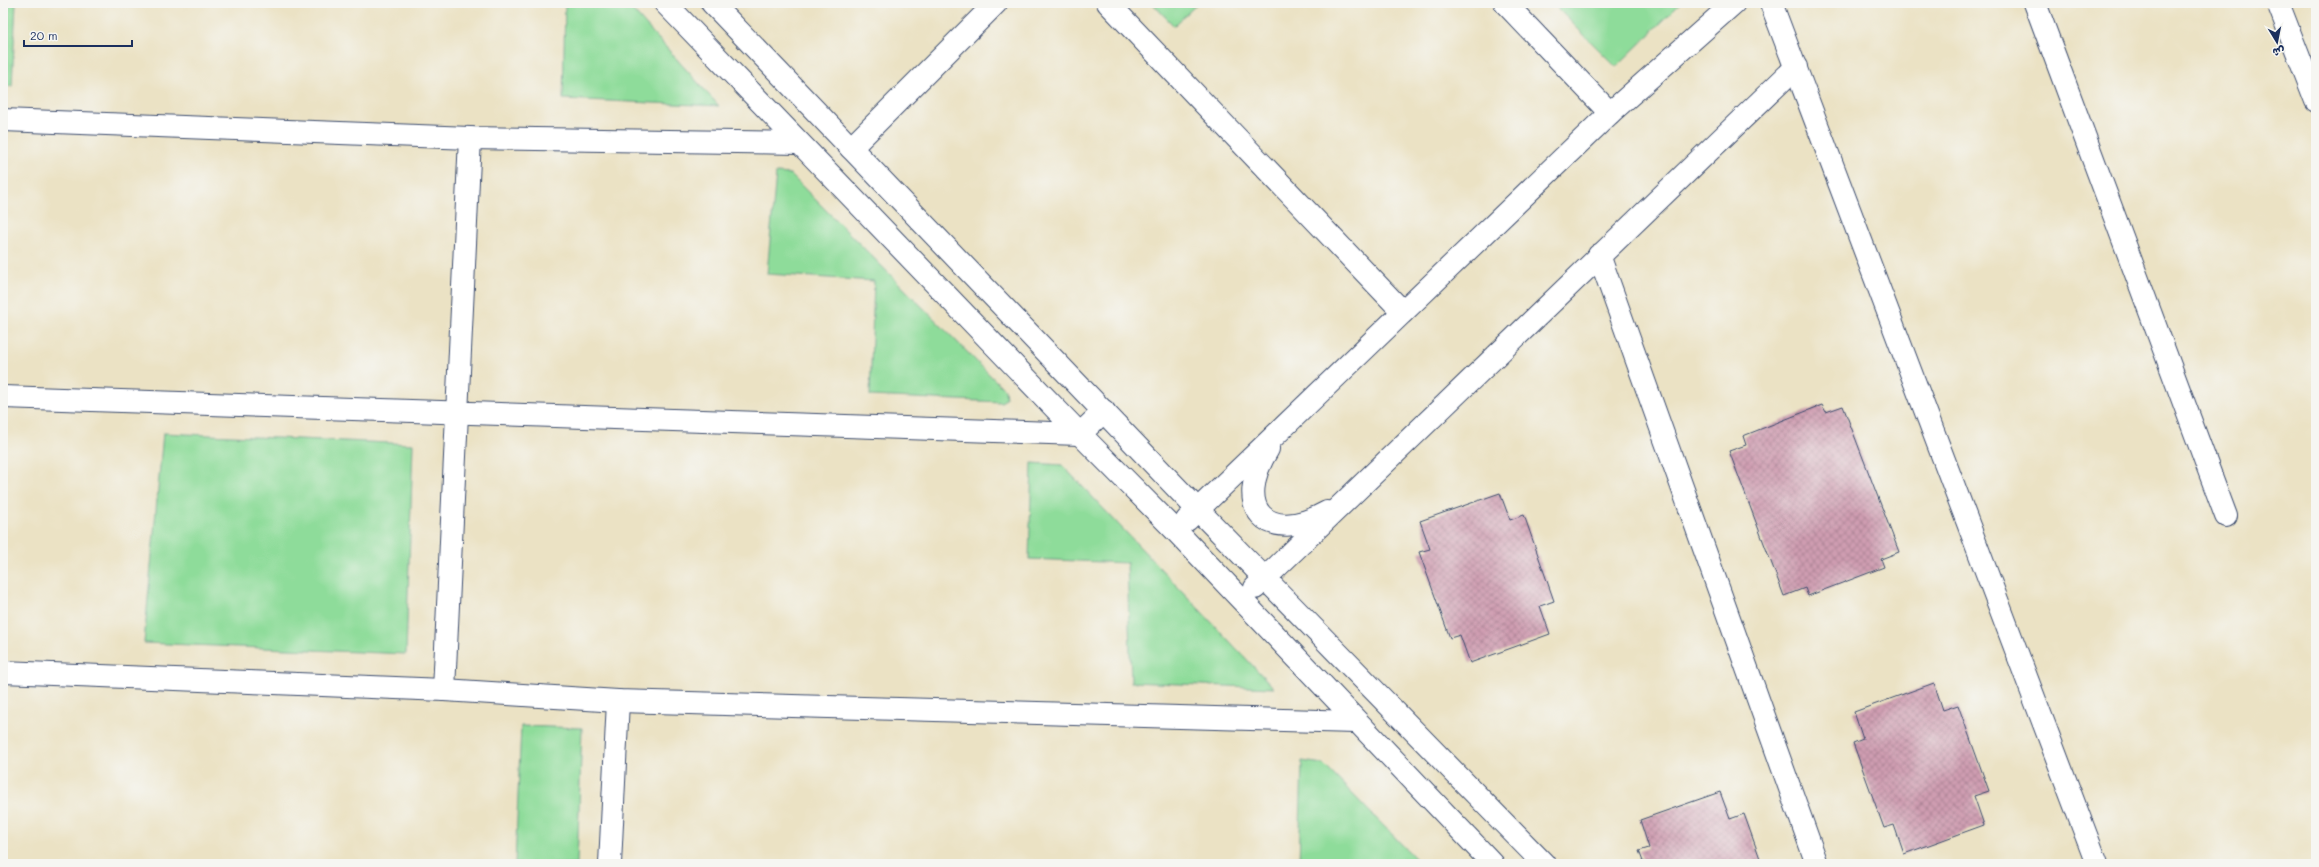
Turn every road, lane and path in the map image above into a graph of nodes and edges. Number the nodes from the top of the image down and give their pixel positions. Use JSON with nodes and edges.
{"nodes":[{"id":1,"x":665,"y":3,"type":"edge"},
{"id":2,"x":712,"y":3,"type":"edge"},
{"id":3,"x":996,"y":3,"type":"edge"},
{"id":4,"x":1108,"y":3,"type":"edge"},
{"id":5,"x":1505,"y":3,"type":"edge"},
{"id":6,"x":1734,"y":3,"type":"edge"},
{"id":7,"x":1771,"y":3,"type":"edge"},
{"id":8,"x":2035,"y":3,"type":"edge"},
{"id":9,"x":2278,"y":3,"type":"edge"},
{"id":10,"x":1796,"y":67,"type":"junction"},
{"id":11,"x":2316,"y":101,"type":"edge"},
{"id":12,"x":1610,"y":113,"type":"junction"},
{"id":13,"x":3,"y":120,"type":"edge"},
{"id":14,"x":470,"y":138,"type":"junction"},
{"id":15,"x":800,"y":143,"type":"junction"},
{"id":16,"x":851,"y":148,"type":"junction"},
{"id":17,"x":1599,"y":255,"type":"junction"},
{"id":18,"x":1403,"y":312,"type":"junction"},
{"id":19,"x":3,"y":397,"type":"edge"},
{"id":20,"x":1104,"y":411,"type":"junction"},
{"id":21,"x":456,"y":412,"type":"junction"},
{"id":22,"x":1279,"y":431,"type":"junction"},
{"id":23,"x":1080,"y":434,"type":"junction"},
{"id":24,"x":1344,"y":502,"type":"junction"},
{"id":25,"x":1197,"y":509,"type":"junction"},
{"id":26,"x":2226,"y":516,"type":"dead end"},
{"id":27,"x":1176,"y":531,"type":"junction"},
{"id":28,"x":1265,"y":579,"type":"junction"},
{"id":29,"x":1243,"y":601,"type":"junction"},
{"id":30,"x":3,"y":672,"type":"edge"},
{"id":31,"x":444,"y":690,"type":"junction"},
{"id":32,"x":618,"y":701,"type":"junction"},
{"id":33,"x":1356,"y":722,"type":"junction"},
{"id":34,"x":610,"y":864,"type":"edge"},
{"id":35,"x":1493,"y":864,"type":"edge"},
{"id":36,"x":1544,"y":864,"type":"edge"},
{"id":37,"x":1817,"y":864,"type":"edge"},
{"id":38,"x":2097,"y":864,"type":"edge"}],
"edges":[{"from":1,"to":15,"type":"street"},
{"from":2,"to":16,"type":"street"},
{"from":3,"to":16,"type":"street"},
{"from":4,"to":18,"type":"street"},
{"from":5,"to":12,"type":"street"},
{"from":6,"to":12,"type":"street"},
{"from":7,"to":10,"type":"street"},
{"from":8,"to":26,"type":"street"},
{"from":9,"to":11,"type":"street"},
{"from":10,"to":17,"type":"street"},
{"from":10,"to":38,"type":"street"},
{"from":12,"to":18,"type":"street"},
{"from":13,"to":14,"type":"street"},
{"from":14,"to":15,"type":"street"},
{"from":14,"to":21,"type":"street"},
{"from":15,"to":23,"type":"street"},
{"from":16,"to":20,"type":"street"},
{"from":17,"to":24,"type":"street"},
{"from":17,"to":37,"type":"street"},
{"from":18,"to":22,"type":"street"},
{"from":19,"to":21,"type":"street"},
{"from":20,"to":23,"type":"street"},
{"from":20,"to":25,"type":"street"},
{"from":21,"to":23,"type":"street"},
{"from":21,"to":31,"type":"street"},
{"from":22,"to":24,"type":"street"},
{"from":22,"to":25,"type":"street"},
{"from":23,"to":27,"type":"street"},
{"from":24,"to":28,"type":"street"},
{"from":25,"to":27,"type":"street"},
{"from":25,"to":28,"type":"street"},
{"from":27,"to":29,"type":"street"},
{"from":28,"to":29,"type":"street"},
{"from":28,"to":36,"type":"street"},
{"from":29,"to":33,"type":"street"},
{"from":30,"to":31,"type":"street"},
{"from":31,"to":32,"type":"street"},
{"from":32,"to":33,"type":"street"},
{"from":32,"to":34,"type":"street"},
{"from":33,"to":35,"type":"street"}]}
